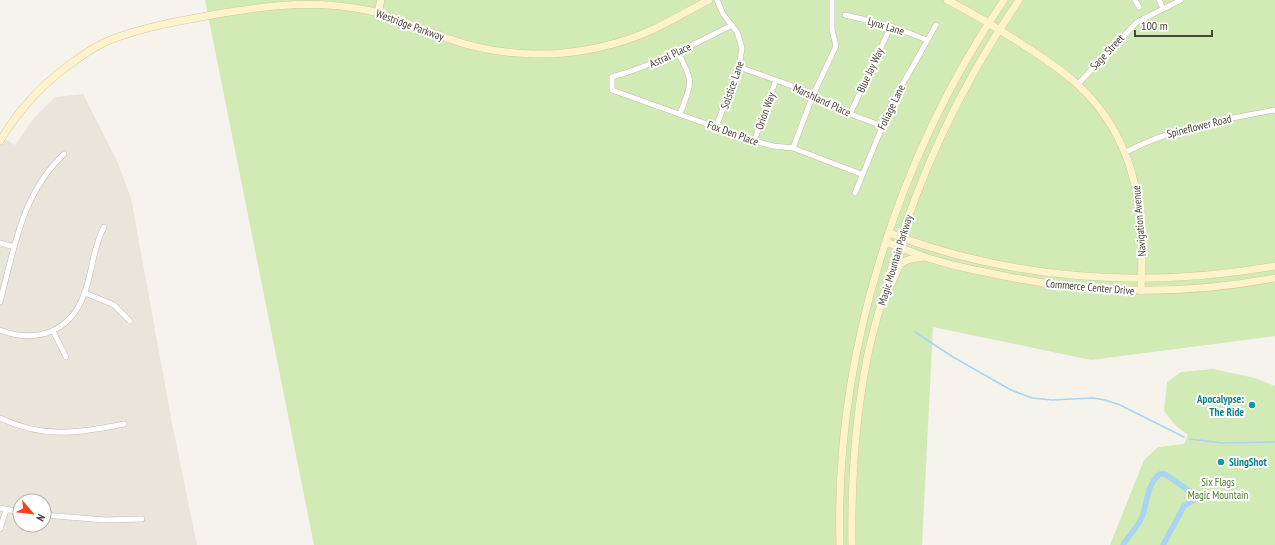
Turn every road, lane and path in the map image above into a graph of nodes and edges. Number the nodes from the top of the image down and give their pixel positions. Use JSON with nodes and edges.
{"nodes":[{"id":1,"x":381,"y":0,"type":"edge"},
{"id":2,"x":710,"y":0,"type":"edge"},
{"id":3,"x":716,"y":0,"type":"edge"},
{"id":4,"x":832,"y":0,"type":"edge"},
{"id":5,"x":947,"y":0,"type":"edge"},
{"id":6,"x":1004,"y":0,"type":"edge"},
{"id":7,"x":1019,"y":0,"type":"edge"},
{"id":8,"x":1135,"y":0,"type":"edge"},
{"id":9,"x":1159,"y":0,"type":"edge"},
{"id":10,"x":1182,"y":0,"type":"edge"},
{"id":11,"x":1139,"y":7,"type":"dead end"},
{"id":12,"x":1163,"y":8,"type":"junction"},
{"id":13,"x":378,"y":12,"type":"junction"},
{"id":14,"x":845,"y":15,"type":"dead end"},
{"id":15,"x":988,"y":23,"type":"junction"},
{"id":16,"x":732,"y":25,"type":"junction"},
{"id":17,"x":936,"y":25,"type":"dead end"},
{"id":18,"x":891,"y":26,"type":"junction"},
{"id":19,"x":999,"y":30,"type":"junction"},
{"id":20,"x":927,"y":40,"type":"junction"},
{"id":21,"x":678,"y":53,"type":"junction"},
{"id":22,"x":739,"y":67,"type":"junction"},
{"id":23,"x":776,"y":80,"type":"junction"},
{"id":24,"x":612,"y":84,"type":"joint"},
{"id":25,"x":1078,"y":84,"type":"junction"},
{"id":26,"x":813,"y":95,"type":"junction"},
{"id":27,"x":1275,"y":110,"type":"edge"},
{"id":28,"x":680,"y":114,"type":"junction"},
{"id":29,"x":850,"y":114,"type":"junction"},
{"id":30,"x":882,"y":126,"type":"junction"},
{"id":31,"x":716,"y":127,"type":"junction"},
{"id":32,"x":0,"y":141,"type":"edge"},
{"id":33,"x":754,"y":141,"type":"junction"},
{"id":34,"x":793,"y":148,"type":"junction"},
{"id":35,"x":1126,"y":152,"type":"junction"},
{"id":36,"x":64,"y":154,"type":"dead end"},
{"id":37,"x":862,"y":174,"type":"junction"},
{"id":38,"x":855,"y":193,"type":"dead end"},
{"id":39,"x":104,"y":227,"type":"dead end"},
{"id":40,"x":889,"y":233,"type":"junction"},
{"id":41,"x":900,"y":238,"type":"junction"},
{"id":42,"x":886,"y":242,"type":"junction"},
{"id":43,"x":0,"y":243,"type":"edge"},
{"id":44,"x":898,"y":246,"type":"junction"},
{"id":45,"x":14,"y":247,"type":"junction"},
{"id":46,"x":924,"y":256,"type":"junction"},
{"id":47,"x":1275,"y":266,"type":"edge"},
{"id":48,"x":1142,"y":278,"type":"junction"},
{"id":49,"x":1275,"y":278,"type":"edge"},
{"id":50,"x":1141,"y":291,"type":"junction"},
{"id":51,"x":85,"y":293,"type":"junction"},
{"id":52,"x":884,"y":295,"type":"junction"},
{"id":53,"x":0,"y":302,"type":"edge"},
{"id":54,"x":130,"y":321,"type":"dead end"},
{"id":55,"x":0,"y":330,"type":"edge"},
{"id":56,"x":53,"y":332,"type":"junction"},
{"id":57,"x":66,"y":358,"type":"dead end"},
{"id":58,"x":0,"y":418,"type":"edge"},
{"id":59,"x":124,"y":424,"type":"dead end"},
{"id":60,"x":0,"y":508,"type":"edge"},
{"id":61,"x":6,"y":510,"type":"junction"},
{"id":62,"x":12,"y":511,"type":"edge"},
{"id":63,"x":52,"y":516,"type":"edge"},
{"id":64,"x":142,"y":519,"type":"dead end"},
{"id":65,"x":0,"y":529,"type":"edge"},
{"id":66,"x":840,"y":545,"type":"edge"},
{"id":67,"x":852,"y":545,"type":"edge"}],
"edges":[{"from":1,"to":13,"type":"street"},
{"from":2,"to":13,"type":"street","name":"Westridge Parkway"},
{"from":3,"to":16,"type":"street","name":"Solstice Lane"},
{"from":4,"to":26,"type":"street"},
{"from":5,"to":15,"type":"street"},
{"from":6,"to":15,"type":"street","name":"Magic Mountain Parkway"},
{"from":7,"to":19,"type":"street","name":"Magic Mountain Parkway"},
{"from":8,"to":11,"type":"street"},
{"from":9,"to":12,"type":"street"},
{"from":10,"to":12,"type":"street","name":"Sage Street"},
{"from":12,"to":25,"type":"street","name":"Sage Street"},
{"from":13,"to":32,"type":"street","name":"Westridge Parkway"},
{"from":14,"to":18,"type":"street","name":"Lynx Lane"},
{"from":15,"to":19,"type":"street","name":"Navigation Avenue"},
{"from":15,"to":40,"type":"street","name":"Magic Mountain Parkway"},
{"from":16,"to":21,"type":"street","name":"Astral Place"},
{"from":16,"to":22,"type":"street","name":"Solstice Lane"},
{"from":17,"to":20,"type":"street","name":"Foliage Lane"},
{"from":18,"to":20,"type":"street","name":"Lynx Lane"},
{"from":18,"to":29,"type":"street","name":"Blue Jay Way"},
{"from":19,"to":25,"type":"street","name":"Navigation Avenue"},
{"from":19,"to":41,"type":"street","name":"Magic Mountain Parkway"},
{"from":20,"to":30,"type":"street","name":"Foliage Lane"},
{"from":21,"to":24,"type":"street","name":"Astral Place"},
{"from":21,"to":28,"type":"street"},
{"from":22,"to":23,"type":"street","name":"Marshland Place"},
{"from":22,"to":31,"type":"street","name":"Solstice Lane"},
{"from":23,"to":26,"type":"street","name":"Marshland Place"},
{"from":23,"to":33,"type":"street","name":"Orion Way"},
{"from":24,"to":28,"type":"street","name":"Fox Den Place"},
{"from":25,"to":35,"type":"street","name":"Navigation Avenue"},
{"from":26,"to":29,"type":"street","name":"Marshland Place"},
{"from":26,"to":34,"type":"street"},
{"from":27,"to":35,"type":"street","name":"Spineflower Road"},
{"from":28,"to":31,"type":"street","name":"Fox Den Place"},
{"from":29,"to":30,"type":"street","name":"Marshland Place"},
{"from":30,"to":37,"type":"street","name":"Foliage Lane"},
{"from":31,"to":33,"type":"street","name":"Fox Den Place"},
{"from":33,"to":34,"type":"street","name":"Fox Den Place"},
{"from":34,"to":37,"type":"street","name":"Fox Den Place"},
{"from":35,"to":48,"type":"street","name":"Navigation Avenue"},
{"from":36,"to":45,"type":"street"},
{"from":37,"to":38,"type":"street","name":"Foliage Lane"},
{"from":39,"to":51,"type":"street"},
{"from":40,"to":41,"type":"street","name":"Commerce Center Drive"},
{"from":40,"to":42,"type":"street","name":"Magic Mountain Parkway"},
{"from":41,"to":44,"type":"street","name":"Magic Mountain Parkway"},
{"from":41,"to":48,"type":"street","name":"Commerce Center Drive"},
{"from":42,"to":44,"type":"street","name":"Commerce Center Drive"},
{"from":42,"to":66,"type":"street","name":"Magic Mountain Parkway"},
{"from":43,"to":45,"type":"street"},
{"from":44,"to":46,"type":"street","name":"Commerce Center Drive"},
{"from":44,"to":52,"type":"street","name":"Magic Mountain Parkway"},
{"from":45,"to":53,"type":"street"},
{"from":46,"to":50,"type":"street","name":"Commerce Center Drive"},
{"from":46,"to":52,"type":"street"},
{"from":47,"to":48,"type":"street","name":"Commerce Center Drive"},
{"from":48,"to":50,"type":"street","name":"Navigation Avenue"},
{"from":49,"to":50,"type":"street","name":"Commerce Center Drive"},
{"from":51,"to":54,"type":"street"},
{"from":51,"to":56,"type":"street"},
{"from":52,"to":67,"type":"street","name":"Magic Mountain Parkway"},
{"from":55,"to":56,"type":"street"},
{"from":56,"to":57,"type":"street"},
{"from":58,"to":59,"type":"street"},
{"from":60,"to":61,"type":"street"},
{"from":61,"to":62,"type":"street"},
{"from":61,"to":65,"type":"street"},
{"from":63,"to":64,"type":"street"}]}
